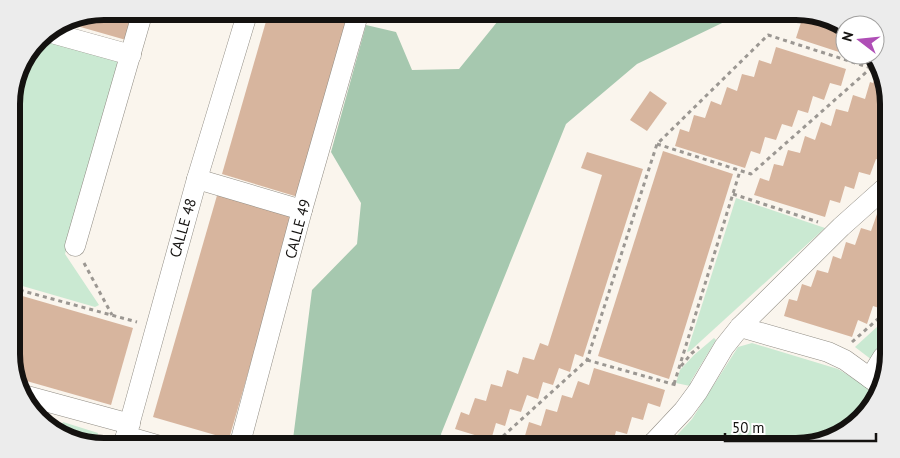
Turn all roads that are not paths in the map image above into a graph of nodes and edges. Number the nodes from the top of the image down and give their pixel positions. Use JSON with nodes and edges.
{"nodes":[{"id":1,"x":141,"y":20,"type":"edge"},
{"id":2,"x":245,"y":20,"type":"edge"},
{"id":3,"x":356,"y":20,"type":"edge"},
{"id":4,"x":57,"y":35,"type":"edge"},
{"id":5,"x":131,"y":55,"type":"junction"},
{"id":6,"x":197,"y":179,"type":"junction"},
{"id":7,"x":880,"y":192,"type":"edge"},
{"id":8,"x":302,"y":210,"type":"junction"},
{"id":9,"x":75,"y":246,"type":"road end"},
{"id":10,"x":740,"y":327,"type":"junction"},
{"id":11,"x":876,"y":382,"type":"edge"},
{"id":12,"x":34,"y":401,"type":"edge"},
{"id":13,"x":126,"y":435,"type":"edge"},
{"id":14,"x":241,"y":438,"type":"edge"},
{"id":15,"x":657,"y":438,"type":"edge"}],
"edges":[{"from":1,"to":5,"type":"street"},
{"from":2,"to":6,"type":"street","name":"CALLE 48"},
{"from":3,"to":8,"type":"street","name":"CALLE 49"},
{"from":4,"to":5,"type":"street"},
{"from":5,"to":9,"type":"street"},
{"from":6,"to":8,"type":"street"},
{"from":6,"to":13,"type":"street","name":"CALLE 48"},
{"from":7,"to":10,"type":"street"},
{"from":8,"to":14,"type":"street","name":"CALLE 49"},
{"from":10,"to":11,"type":"street"},
{"from":10,"to":15,"type":"street"},
{"from":12,"to":13,"type":"street"}]}
